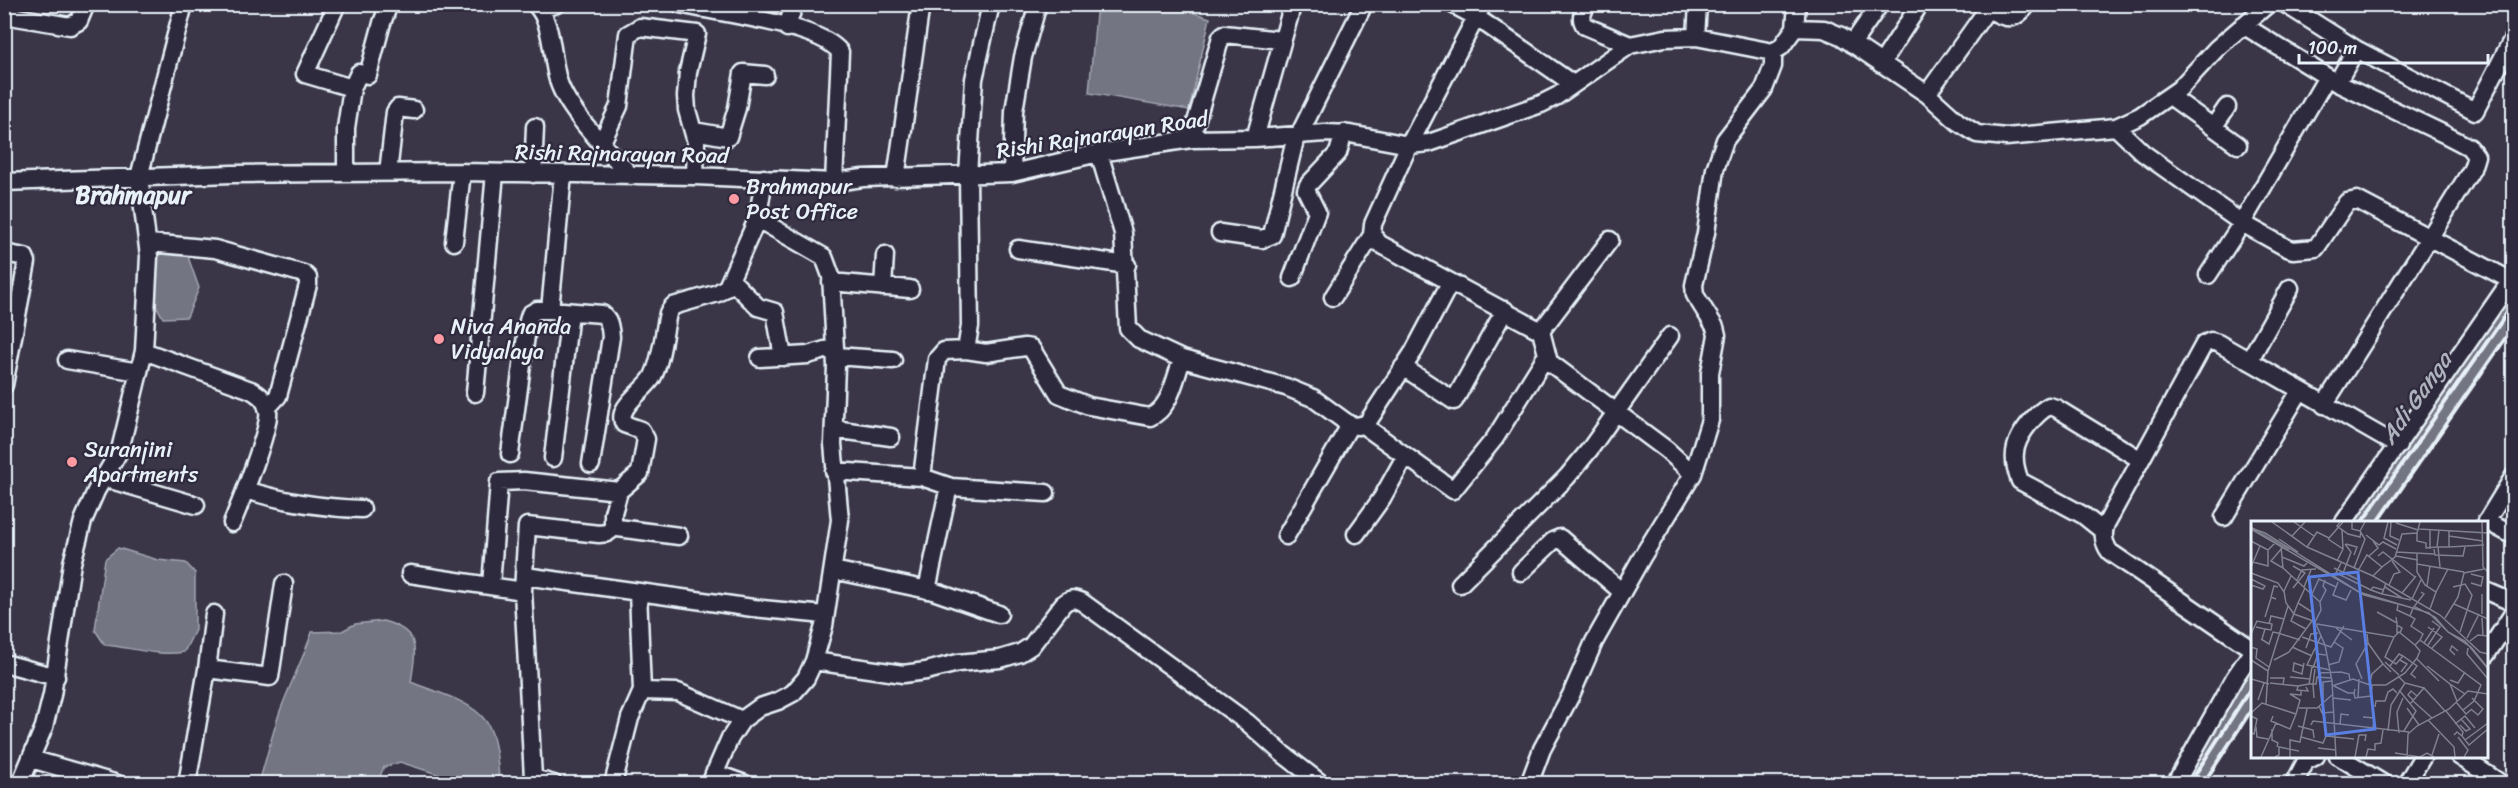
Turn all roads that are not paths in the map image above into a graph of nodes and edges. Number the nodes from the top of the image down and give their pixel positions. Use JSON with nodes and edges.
{"nodes":[{"id":1,"x":86,"y":4,"type":"edge"},
{"id":2,"x":184,"y":4,"type":"edge"},
{"id":3,"x":338,"y":4,"type":"edge"},
{"id":4,"x":389,"y":4,"type":"edge"},
{"id":5,"x":557,"y":4,"type":"edge"},
{"id":6,"x":680,"y":4,"type":"edge"},
{"id":7,"x":794,"y":4,"type":"edge"},
{"id":8,"x":921,"y":4,"type":"edge"},
{"id":9,"x":991,"y":4,"type":"edge"},
{"id":10,"x":1038,"y":4,"type":"edge"},
{"id":11,"x":1288,"y":4,"type":"edge"},
{"id":12,"x":1364,"y":4,"type":"edge"},
{"id":13,"x":1452,"y":4,"type":"edge"},
{"id":14,"x":1587,"y":4,"type":"edge"},
{"id":15,"x":1698,"y":4,"type":"edge"},
{"id":16,"x":1797,"y":4,"type":"edge"},
{"id":17,"x":1880,"y":4,"type":"edge"},
{"id":18,"x":1920,"y":4,"type":"edge"},
{"id":19,"x":2028,"y":4,"type":"edge"},
{"id":20,"x":2268,"y":4,"type":"edge"},
{"id":21,"x":2285,"y":4,"type":"edge"},
{"id":22,"x":537,"y":7,"type":"edge"},
{"id":23,"x":1987,"y":7,"type":"edge"},
{"id":24,"x":1480,"y":11,"type":"edge"},
{"id":25,"x":4,"y":15,"type":"edge"},
{"id":26,"x":2243,"y":25,"type":"junction"},
{"id":27,"x":787,"y":28,"type":"junction"},
{"id":28,"x":1795,"y":28,"type":"junction"},
{"id":29,"x":2514,"y":36,"type":"edge"},
{"id":30,"x":1696,"y":37,"type":"junction"},
{"id":31,"x":1281,"y":40,"type":"junction"},
{"id":32,"x":1852,"y":44,"type":"junction"},
{"id":33,"x":1630,"y":45,"type":"junction"},
{"id":34,"x":2356,"y":50,"type":"junction"},
{"id":35,"x":1773,"y":52,"type":"junction"},
{"id":36,"x":1881,"y":64,"type":"junction"},
{"id":37,"x":765,"y":75,"type":"dead end"},
{"id":38,"x":2332,"y":80,"type":"junction"},
{"id":39,"x":1573,"y":84,"type":"junction"},
{"id":40,"x":352,"y":88,"type":"junction"},
{"id":41,"x":1927,"y":94,"type":"junction"},
{"id":42,"x":2170,"y":96,"type":"junction"},
{"id":43,"x":2227,"y":107,"type":"dead end"},
{"id":44,"x":414,"y":110,"type":"dead end"},
{"id":45,"x":2214,"y":126,"type":"junction"},
{"id":46,"x":2116,"y":127,"type":"junction"},
{"id":47,"x":535,"y":128,"type":"dead end"},
{"id":48,"x":694,"y":131,"type":"junction"},
{"id":49,"x":1344,"y":133,"type":"junction"},
{"id":50,"x":1298,"y":135,"type":"junction"},
{"id":51,"x":1255,"y":138,"type":"junction"},
{"id":52,"x":1191,"y":139,"type":"junction"},
{"id":53,"x":602,"y":142,"type":"junction"},
{"id":54,"x":1409,"y":145,"type":"junction"},
{"id":55,"x":2238,"y":145,"type":"dead end"},
{"id":56,"x":1099,"y":153,"type":"junction"},
{"id":57,"x":462,"y":172,"type":"junction"},
{"id":58,"x":495,"y":172,"type":"junction"},
{"id":59,"x":346,"y":173,"type":"junction"},
{"id":60,"x":388,"y":173,"type":"junction"},
{"id":61,"x":533,"y":174,"type":"junction"},
{"id":62,"x":1012,"y":174,"type":"junction"},
{"id":63,"x":563,"y":175,"type":"junction"},
{"id":64,"x":968,"y":175,"type":"junction"},
{"id":65,"x":631,"y":176,"type":"junction"},
{"id":66,"x":695,"y":176,"type":"junction"},
{"id":67,"x":139,"y":177,"type":"junction"},
{"id":68,"x":764,"y":178,"type":"junction"},
{"id":69,"x":896,"y":178,"type":"junction"},
{"id":70,"x":4,"y":182,"type":"edge"},
{"id":71,"x":834,"y":182,"type":"junction"},
{"id":72,"x":759,"y":215,"type":"junction"},
{"id":73,"x":2242,"y":224,"type":"junction"},
{"id":74,"x":1220,"y":233,"type":"dead end"},
{"id":75,"x":1372,"y":235,"type":"junction"},
{"id":76,"x":2430,"y":237,"type":"junction"},
{"id":77,"x":1610,"y":240,"type":"dead end"},
{"id":78,"x":454,"y":242,"type":"dead end"},
{"id":79,"x":149,"y":243,"type":"junction"},
{"id":80,"x":1018,"y":249,"type":"dead end"},
{"id":81,"x":4,"y":253,"type":"edge"},
{"id":82,"x":885,"y":255,"type":"dead end"},
{"id":83,"x":1127,"y":266,"type":"junction"},
{"id":84,"x":2208,"y":275,"type":"dead end"},
{"id":85,"x":1292,"y":278,"type":"dead end"},
{"id":86,"x":2512,"y":278,"type":"edge"},
{"id":87,"x":731,"y":280,"type":"junction"},
{"id":88,"x":831,"y":282,"type":"junction"},
{"id":89,"x":1450,"y":283,"type":"junction"},
{"id":90,"x":883,"y":287,"type":"junction"},
{"id":91,"x":2290,"y":288,"type":"dead end"},
{"id":92,"x":910,"y":289,"type":"dead end"},
{"id":93,"x":1333,"y":297,"type":"dead end"},
{"id":94,"x":550,"y":310,"type":"junction"},
{"id":95,"x":1505,"y":310,"type":"junction"},
{"id":96,"x":570,"y":312,"type":"junction"},
{"id":97,"x":1541,"y":331,"type":"junction"},
{"id":98,"x":1670,"y":336,"type":"dead end"},
{"id":99,"x":966,"y":350,"type":"junction"},
{"id":100,"x":144,"y":351,"type":"junction"},
{"id":101,"x":835,"y":352,"type":"junction"},
{"id":102,"x":1546,"y":356,"type":"junction"},
{"id":103,"x":783,"y":357,"type":"junction"},
{"id":104,"x":759,"y":358,"type":"dead end"},
{"id":105,"x":1182,"y":359,"type":"junction"},
{"id":106,"x":67,"y":360,"type":"dead end"},
{"id":107,"x":892,"y":360,"type":"dead end"},
{"id":108,"x":2249,"y":361,"type":"junction"},
{"id":109,"x":1403,"y":367,"type":"junction"},
{"id":110,"x":139,"y":372,"type":"junction"},
{"id":111,"x":4,"y":385,"type":"edge"},
{"id":112,"x":2300,"y":391,"type":"junction"},
{"id":113,"x":475,"y":393,"type":"dead end"},
{"id":114,"x":2324,"y":405,"type":"junction"},
{"id":115,"x":267,"y":408,"type":"junction"},
{"id":116,"x":1615,"y":411,"type":"junction"},
{"id":117,"x":1356,"y":425,"type":"junction"},
{"id":118,"x":834,"y":429,"type":"junction"},
{"id":119,"x":891,"y":437,"type":"dead end"},
{"id":120,"x":2398,"y":446,"type":"junction"},
{"id":121,"x":510,"y":454,"type":"dead end"},
{"id":122,"x":1405,"y":457,"type":"junction"},
{"id":123,"x":553,"y":458,"type":"dead end"},
{"id":124,"x":2141,"y":460,"type":"junction"},
{"id":125,"x":591,"y":464,"type":"dead end"},
{"id":126,"x":834,"y":471,"type":"junction"},
{"id":127,"x":1693,"y":474,"type":"junction"},
{"id":128,"x":2514,"y":476,"type":"edge"},
{"id":129,"x":922,"y":477,"type":"junction"},
{"id":130,"x":104,"y":478,"type":"junction"},
{"id":131,"x":949,"y":486,"type":"junction"},
{"id":132,"x":246,"y":490,"type":"junction"},
{"id":133,"x":619,"y":490,"type":"junction"},
{"id":134,"x":1046,"y":493,"type":"dead end"},
{"id":135,"x":196,"y":505,"type":"dead end"},
{"id":136,"x":362,"y":509,"type":"dead end"},
{"id":137,"x":2224,"y":517,"type":"dead end"},
{"id":138,"x":2345,"y":521,"type":"edge"},
{"id":139,"x":2487,"y":521,"type":"edge"},
{"id":140,"x":232,"y":522,"type":"dead end"},
{"id":141,"x":2488,"y":523,"type":"edge"},
{"id":142,"x":615,"y":527,"type":"junction"},
{"id":143,"x":2103,"y":531,"type":"junction"},
{"id":144,"x":1356,"y":534,"type":"dead end"},
{"id":145,"x":1286,"y":536,"type":"dead end"},
{"id":146,"x":2514,"y":536,"type":"edge"},
{"id":147,"x":679,"y":537,"type":"dead end"},
{"id":148,"x":833,"y":570,"type":"junction"},
{"id":149,"x":1521,"y":572,"type":"dead end"},
{"id":150,"x":410,"y":574,"type":"dead end"},
{"id":151,"x":524,"y":583,"type":"junction"},
{"id":152,"x":284,"y":584,"type":"dead end"},
{"id":153,"x":1460,"y":584,"type":"dead end"},
{"id":154,"x":490,"y":585,"type":"junction"},
{"id":155,"x":927,"y":590,"type":"junction"},
{"id":156,"x":2488,"y":591,"type":"edge"},
{"id":157,"x":638,"y":592,"type":"junction"},
{"id":158,"x":1622,"y":592,"type":"junction"},
{"id":159,"x":2514,"y":603,"type":"edge"},
{"id":160,"x":2514,"y":612,"type":"edge"},
{"id":161,"x":214,"y":614,"type":"dead end"},
{"id":162,"x":999,"y":614,"type":"dead end"},
{"id":163,"x":825,"y":615,"type":"junction"},
{"id":164,"x":2251,"y":650,"type":"edge"},
{"id":165,"x":2488,"y":653,"type":"edge"},
{"id":166,"x":2251,"y":654,"type":"edge"},
{"id":167,"x":814,"y":661,"type":"junction"},
{"id":168,"x":4,"y":663,"type":"edge"},
{"id":169,"x":207,"y":669,"type":"junction"},
{"id":170,"x":56,"y":677,"type":"junction"},
{"id":171,"x":642,"y":691,"type":"junction"},
{"id":172,"x":742,"y":720,"type":"junction"},
{"id":173,"x":2312,"y":758,"type":"edge"},
{"id":174,"x":2341,"y":758,"type":"edge"},
{"id":175,"x":2422,"y":758,"type":"edge"},
{"id":176,"x":2462,"y":758,"type":"edge"},
{"id":177,"x":31,"y":759,"type":"junction"},
{"id":178,"x":712,"y":778,"type":"edge"},
{"id":179,"x":2374,"y":781,"type":"edge"},
{"id":180,"x":20,"y":783,"type":"edge"},
{"id":181,"x":118,"y":783,"type":"edge"},
{"id":182,"x":187,"y":783,"type":"edge"},
{"id":183,"x":554,"y":783,"type":"edge"},
{"id":184,"x":613,"y":783,"type":"edge"},
{"id":185,"x":745,"y":783,"type":"edge"},
{"id":186,"x":1322,"y":783,"type":"edge"},
{"id":187,"x":1528,"y":783,"type":"edge"},
{"id":188,"x":2175,"y":783,"type":"edge"},
{"id":189,"x":2294,"y":783,"type":"edge"},
{"id":190,"x":2406,"y":783,"type":"edge"},
{"id":191,"x":2502,"y":783,"type":"edge"}],
"edges":[{"from":1,"to":25,"type":"street"},
{"from":2,"to":67,"type":"street"},
{"from":3,"to":40,"type":"street"},
{"from":4,"to":40,"type":"street"},
{"from":5,"to":22,"type":"street"},
{"from":6,"to":27,"type":"street"},
{"from":7,"to":27,"type":"street"},
{"from":8,"to":69,"type":"street"},
{"from":9,"to":64,"type":"street"},
{"from":10,"to":62,"type":"street"},
{"from":11,"to":31,"type":"street"},
{"from":12,"to":50,"type":"street"},
{"from":13,"to":24,"type":"street"},
{"from":14,"to":33,"type":"street"},
{"from":15,"to":30,"type":"street"},
{"from":16,"to":28,"type":"street"},
{"from":17,"to":32,"type":"street"},
{"from":18,"to":36,"type":"street"},
{"from":19,"to":23,"type":"street"},
{"from":20,"to":26,"type":"street"},
{"from":21,"to":34,"type":"street"},
{"from":22,"to":53,"type":"street"},
{"from":23,"to":41,"type":"street"},
{"from":24,"to":39,"type":"street"},
{"from":24,"to":54,"type":"street"},
{"from":26,"to":38,"type":"street"},
{"from":26,"to":42,"type":"street"},
{"from":27,"to":71,"type":"street"},
{"from":28,"to":32,"type":"street"},
{"from":28,"to":35,"type":"street"},
{"from":29,"to":34,"type":"street"},
{"from":30,"to":33,"type":"street","name":"Rishi Rajnarayan Road"},
{"from":30,"to":35,"type":"street","name":"Rishi Rajnarayan Road"},
{"from":31,"to":51,"type":"street"},
{"from":31,"to":52,"type":"street"},
{"from":32,"to":36,"type":"street"},
{"from":33,"to":39,"type":"street","name":"Rishi Rajnarayan Road"},
{"from":34,"to":38,"type":"street"},
{"from":35,"to":127,"type":"street"},
{"from":36,"to":41,"type":"street"},
{"from":37,"to":48,"type":"street"},
{"from":38,"to":73,"type":"street"},
{"from":38,"to":76,"type":"street"},
{"from":39,"to":54,"type":"street","name":"Rishi Rajnarayan Road"},
{"from":40,"to":59,"type":"street"},
{"from":41,"to":46,"type":"street"},
{"from":42,"to":45,"type":"street"},
{"from":42,"to":46,"type":"street"},
{"from":43,"to":45,"type":"street"},
{"from":44,"to":60,"type":"street"},
{"from":45,"to":55,"type":"street"},
{"from":46,"to":73,"type":"street"},
{"from":47,"to":61,"type":"street"},
{"from":48,"to":53,"type":"street"},
{"from":48,"to":66,"type":"street"},
{"from":49,"to":50,"type":"street","name":"Rishi Rajnarayan Road"},
{"from":49,"to":54,"type":"street","name":"Rishi Rajnarayan Road"},
{"from":49,"to":85,"type":"street"},
{"from":50,"to":51,"type":"street","name":"Rishi Rajnarayan Road"},
{"from":50,"to":74,"type":"street"},
{"from":51,"to":52,"type":"street","name":"Rishi Rajnarayan Road"},
{"from":52,"to":56,"type":"street","name":"Rishi Rajnarayan Road"},
{"from":53,"to":65,"type":"street"},
{"from":54,"to":75,"type":"street"},
{"from":56,"to":62,"type":"street","name":"Rishi Rajnarayan Road"},
{"from":56,"to":83,"type":"street"},
{"from":57,"to":58,"type":"street","name":"Rishi Rajnarayan Road"},
{"from":57,"to":60,"type":"street","name":"Rishi Rajnarayan Road"},
{"from":57,"to":78,"type":"street"},
{"from":58,"to":61,"type":"street","name":"Rishi Rajnarayan Road"},
{"from":58,"to":113,"type":"street"},
{"from":59,"to":60,"type":"street","name":"Rishi Rajnarayan Road"},
{"from":59,"to":67,"type":"street","name":"Rishi Rajnarayan Road"},
{"from":61,"to":63,"type":"street","name":"Rishi Rajnarayan Road"},
{"from":62,"to":64,"type":"street","name":"Rishi Rajnarayan Road"},
{"from":63,"to":65,"type":"street","name":"Rishi Rajnarayan Road"},
{"from":63,"to":94,"type":"street"},
{"from":64,"to":69,"type":"street","name":"Rishi Rajnarayan Road"},
{"from":64,"to":99,"type":"street"},
{"from":65,"to":66,"type":"street","name":"Rishi Rajnarayan Road"},
{"from":66,"to":68,"type":"street","name":"Rishi Rajnarayan Road"},
{"from":67,"to":70,"type":"street","name":"Rishi Rajnarayan Road"},
{"from":67,"to":79,"type":"street"},
{"from":68,"to":71,"type":"street","name":"Rishi Rajnarayan Road"},
{"from":68,"to":72,"type":"street"},
{"from":69,"to":71,"type":"street","name":"Rishi Rajnarayan Road"},
{"from":72,"to":87,"type":"street"},
{"from":72,"to":88,"type":"street"},
{"from":73,"to":76,"type":"street"},
{"from":73,"to":84,"type":"street"},
{"from":75,"to":89,"type":"street"},
{"from":75,"to":93,"type":"street"},
{"from":76,"to":86,"type":"street"},
{"from":76,"to":114,"type":"street"},
{"from":77,"to":97,"type":"street"},
{"from":79,"to":100,"type":"street"},
{"from":79,"to":115,"type":"street"},
{"from":80,"to":83,"type":"street"},
{"from":81,"to":111,"type":"street"},
{"from":82,"to":90,"type":"street"},
{"from":83,"to":105,"type":"street"},
{"from":86,"to":120,"type":"street"},
{"from":87,"to":103,"type":"street"},
{"from":87,"to":133,"type":"street"},
{"from":88,"to":90,"type":"street"},
{"from":88,"to":101,"type":"street"},
{"from":89,"to":95,"type":"street"},
{"from":89,"to":109,"type":"street"},
{"from":90,"to":92,"type":"street"},
{"from":91,"to":108,"type":"street"},
{"from":94,"to":96,"type":"street"},
{"from":94,"to":121,"type":"street"},
{"from":95,"to":97,"type":"street"},
{"from":95,"to":109,"type":"street"},
{"from":96,"to":123,"type":"street"},
{"from":96,"to":125,"type":"street"},
{"from":97,"to":102,"type":"street"},
{"from":98,"to":116,"type":"street"},
{"from":99,"to":105,"type":"street"},
{"from":99,"to":129,"type":"street"},
{"from":100,"to":110,"type":"street"},
{"from":100,"to":115,"type":"street"},
{"from":101,"to":103,"type":"street"},
{"from":101,"to":107,"type":"street"},
{"from":101,"to":118,"type":"street"},
{"from":102,"to":116,"type":"street"},
{"from":102,"to":122,"type":"street"},
{"from":103,"to":104,"type":"street"},
{"from":105,"to":117,"type":"street"},
{"from":106,"to":110,"type":"street"},
{"from":108,"to":112,"type":"street"},
{"from":108,"to":124,"type":"street"},
{"from":109,"to":117,"type":"street"},
{"from":110,"to":130,"type":"street"},
{"from":112,"to":114,"type":"street"},
{"from":112,"to":137,"type":"street"},
{"from":114,"to":120,"type":"street"},
{"from":115,"to":132,"type":"street"},
{"from":116,"to":127,"type":"street"},
{"from":116,"to":153,"type":"street"},
{"from":117,"to":122,"type":"street"},
{"from":117,"to":145,"type":"street"},
{"from":118,"to":119,"type":"street"},
{"from":118,"to":126,"type":"street"},
{"from":120,"to":138,"type":"street"},
{"from":122,"to":144,"type":"street"},
{"from":124,"to":143,"type":"street"},
{"from":124,"to":143,"type":"street"},
{"from":126,"to":129,"type":"street"},
{"from":126,"to":148,"type":"street"},
{"from":127,"to":158,"type":"street"},
{"from":128,"to":139,"type":"street"},
{"from":129,"to":131,"type":"street"},
{"from":130,"to":135,"type":"street"},
{"from":130,"to":170,"type":"street"},
{"from":131,"to":134,"type":"street"},
{"from":131,"to":155,"type":"street"},
{"from":132,"to":136,"type":"street"},
{"from":132,"to":140,"type":"street"},
{"from":133,"to":142,"type":"street"},
{"from":133,"to":154,"type":"street"},
{"from":141,"to":146,"type":"street"},
{"from":142,"to":147,"type":"street"},
{"from":142,"to":151,"type":"street"},
{"from":143,"to":164,"type":"street"},
{"from":148,"to":155,"type":"street"},
{"from":148,"to":163,"type":"street"},
{"from":149,"to":158,"type":"street"},
{"from":150,"to":154,"type":"street"},
{"from":151,"to":154,"type":"street"},
{"from":151,"to":157,"type":"street"},
{"from":151,"to":183,"type":"street"},
{"from":152,"to":169,"type":"street"},
{"from":155,"to":162,"type":"street"},
{"from":156,"to":159,"type":"street"},
{"from":157,"to":163,"type":"street"},
{"from":157,"to":171,"type":"street"},
{"from":158,"to":187,"type":"street"},
{"from":160,"to":165,"type":"street"},
{"from":161,"to":169,"type":"street"},
{"from":163,"to":167,"type":"street"},
{"from":166,"to":188,"type":"street"},
{"from":167,"to":172,"type":"street"},
{"from":167,"to":186,"type":"street"},
{"from":168,"to":170,"type":"street"},
{"from":169,"to":182,"type":"street"},
{"from":170,"to":177,"type":"street"},
{"from":171,"to":172,"type":"street"},
{"from":171,"to":184,"type":"street"},
{"from":172,"to":178,"type":"street"},
{"from":173,"to":189,"type":"street"},
{"from":174,"to":179,"type":"street"},
{"from":175,"to":190,"type":"street"},
{"from":176,"to":191,"type":"street"},
{"from":177,"to":180,"type":"street"},
{"from":177,"to":181,"type":"street"},
{"from":178,"to":185,"type":"street"}]}
